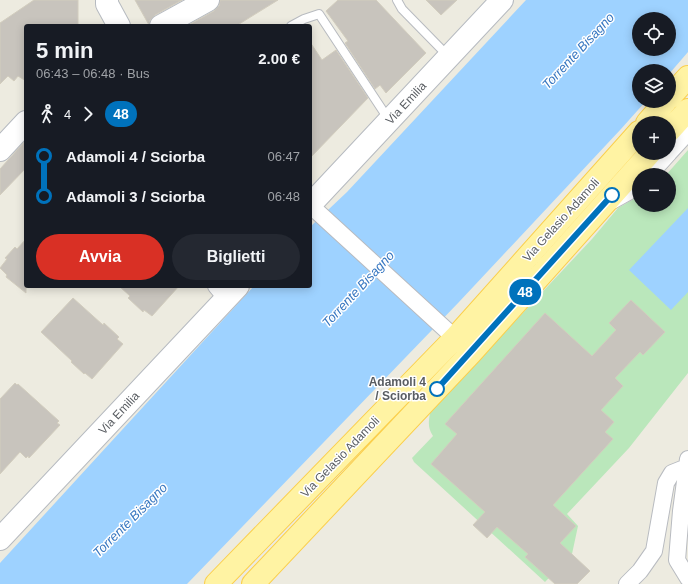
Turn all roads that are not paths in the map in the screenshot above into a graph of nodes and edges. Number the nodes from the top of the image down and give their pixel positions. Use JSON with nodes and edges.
{"nodes":[{"id":1,"x":107,"y":0,"type":"edge"},
{"id":2,"x":208,"y":0,"type":"edge"},
{"id":3,"x":397,"y":0,"type":"edge"},
{"id":4,"x":502,"y":0,"type":"edge"},
{"id":5,"x":118,"y":24,"type":"edge"},
{"id":6,"x":165,"y":24,"type":"edge"},
{"id":7,"x":294,"y":24,"type":"edge"},
{"id":8,"x":450,"y":58,"type":"junction"},
{"id":9,"x":688,"y":77,"type":"edge"},
{"id":10,"x":676,"y":90,"type":"edge"},
{"id":11,"x":660,"y":108,"type":"edge"},
{"id":12,"x":688,"y":110,"type":"edge"},
{"id":13,"x":653,"y":116,"type":"edge"},
{"id":14,"x":389,"y":121,"type":"junction"},
{"id":15,"x":24,"y":124,"type":"edge"},
{"id":16,"x":676,"y":124,"type":"edge"},
{"id":17,"x":688,"y":132,"type":"edge"},
{"id":18,"x":632,"y":139,"type":"edge"},
{"id":19,"x":676,"y":145,"type":"edge"},
{"id":20,"x":0,"y":150,"type":"edge"},
{"id":21,"x":644,"y":160,"type":"edge"},
{"id":22,"x":663,"y":160,"type":"edge"},
{"id":23,"x":655,"y":168,"type":"edge"},
{"id":24,"x":632,"y":190,"type":"edge"},
{"id":25,"x":313,"y":207,"type":"edge"},
{"id":26,"x":602,"y":207,"type":"junction"},
{"id":27,"x":227,"y":290,"type":"edge"},
{"id":28,"x":450,"y":333,"type":"junction"},
{"id":29,"x":484,"y":338,"type":"junction"},
{"id":30,"x":688,"y":463,"type":"edge"},
{"id":31,"x":684,"y":511,"type":"edge"},
{"id":32,"x":0,"y":539,"type":"edge"},
{"id":33,"x":688,"y":578,"type":"edge"},
{"id":34,"x":216,"y":584,"type":"edge"},
{"id":35,"x":252,"y":584,"type":"edge"},
{"id":36,"x":627,"y":584,"type":"edge"}],
"edges":[{"from":1,"to":5,"type":"main road"},
{"from":2,"to":6,"type":"main road"},
{"from":3,"to":8,"type":"lane"},
{"from":4,"to":8,"type":"main road","name":"Via Emilia"},
{"from":7,"to":14,"type":"lane"},
{"from":8,"to":14,"type":"main road","name":"Via Emilia"},
{"from":9,"to":10,"type":"main road"},
{"from":11,"to":13,"type":"main road"},
{"from":12,"to":16,"type":"main road"},
{"from":14,"to":25,"type":"main road","name":"Via Emilia"},
{"from":15,"to":20,"type":"main road"},
{"from":17,"to":19,"type":"street"},
{"from":18,"to":28,"type":"main road","name":"Via Gelasio Adamoli"},
{"from":21,"to":26,"type":"main road","name":"Via Gelasio Adamoli"},
{"from":22,"to":23,"type":"street"},
{"from":24,"to":26,"type":"street"},
{"from":25,"to":28,"type":"street"},
{"from":26,"to":29,"type":"main road","name":"Via Gelasio Adamoli"},
{"from":27,"to":32,"type":"main road","name":"Via Emilia"},
{"from":28,"to":29,"type":"street"},
{"from":28,"to":34,"type":"main road","name":"Via Gelasio Adamoli"},
{"from":29,"to":35,"type":"main road","name":"Via Gelasio Adamoli"},
{"from":30,"to":31,"type":"street"},
{"from":30,"to":36,"type":"street"},
{"from":31,"to":33,"type":"street"}]}
